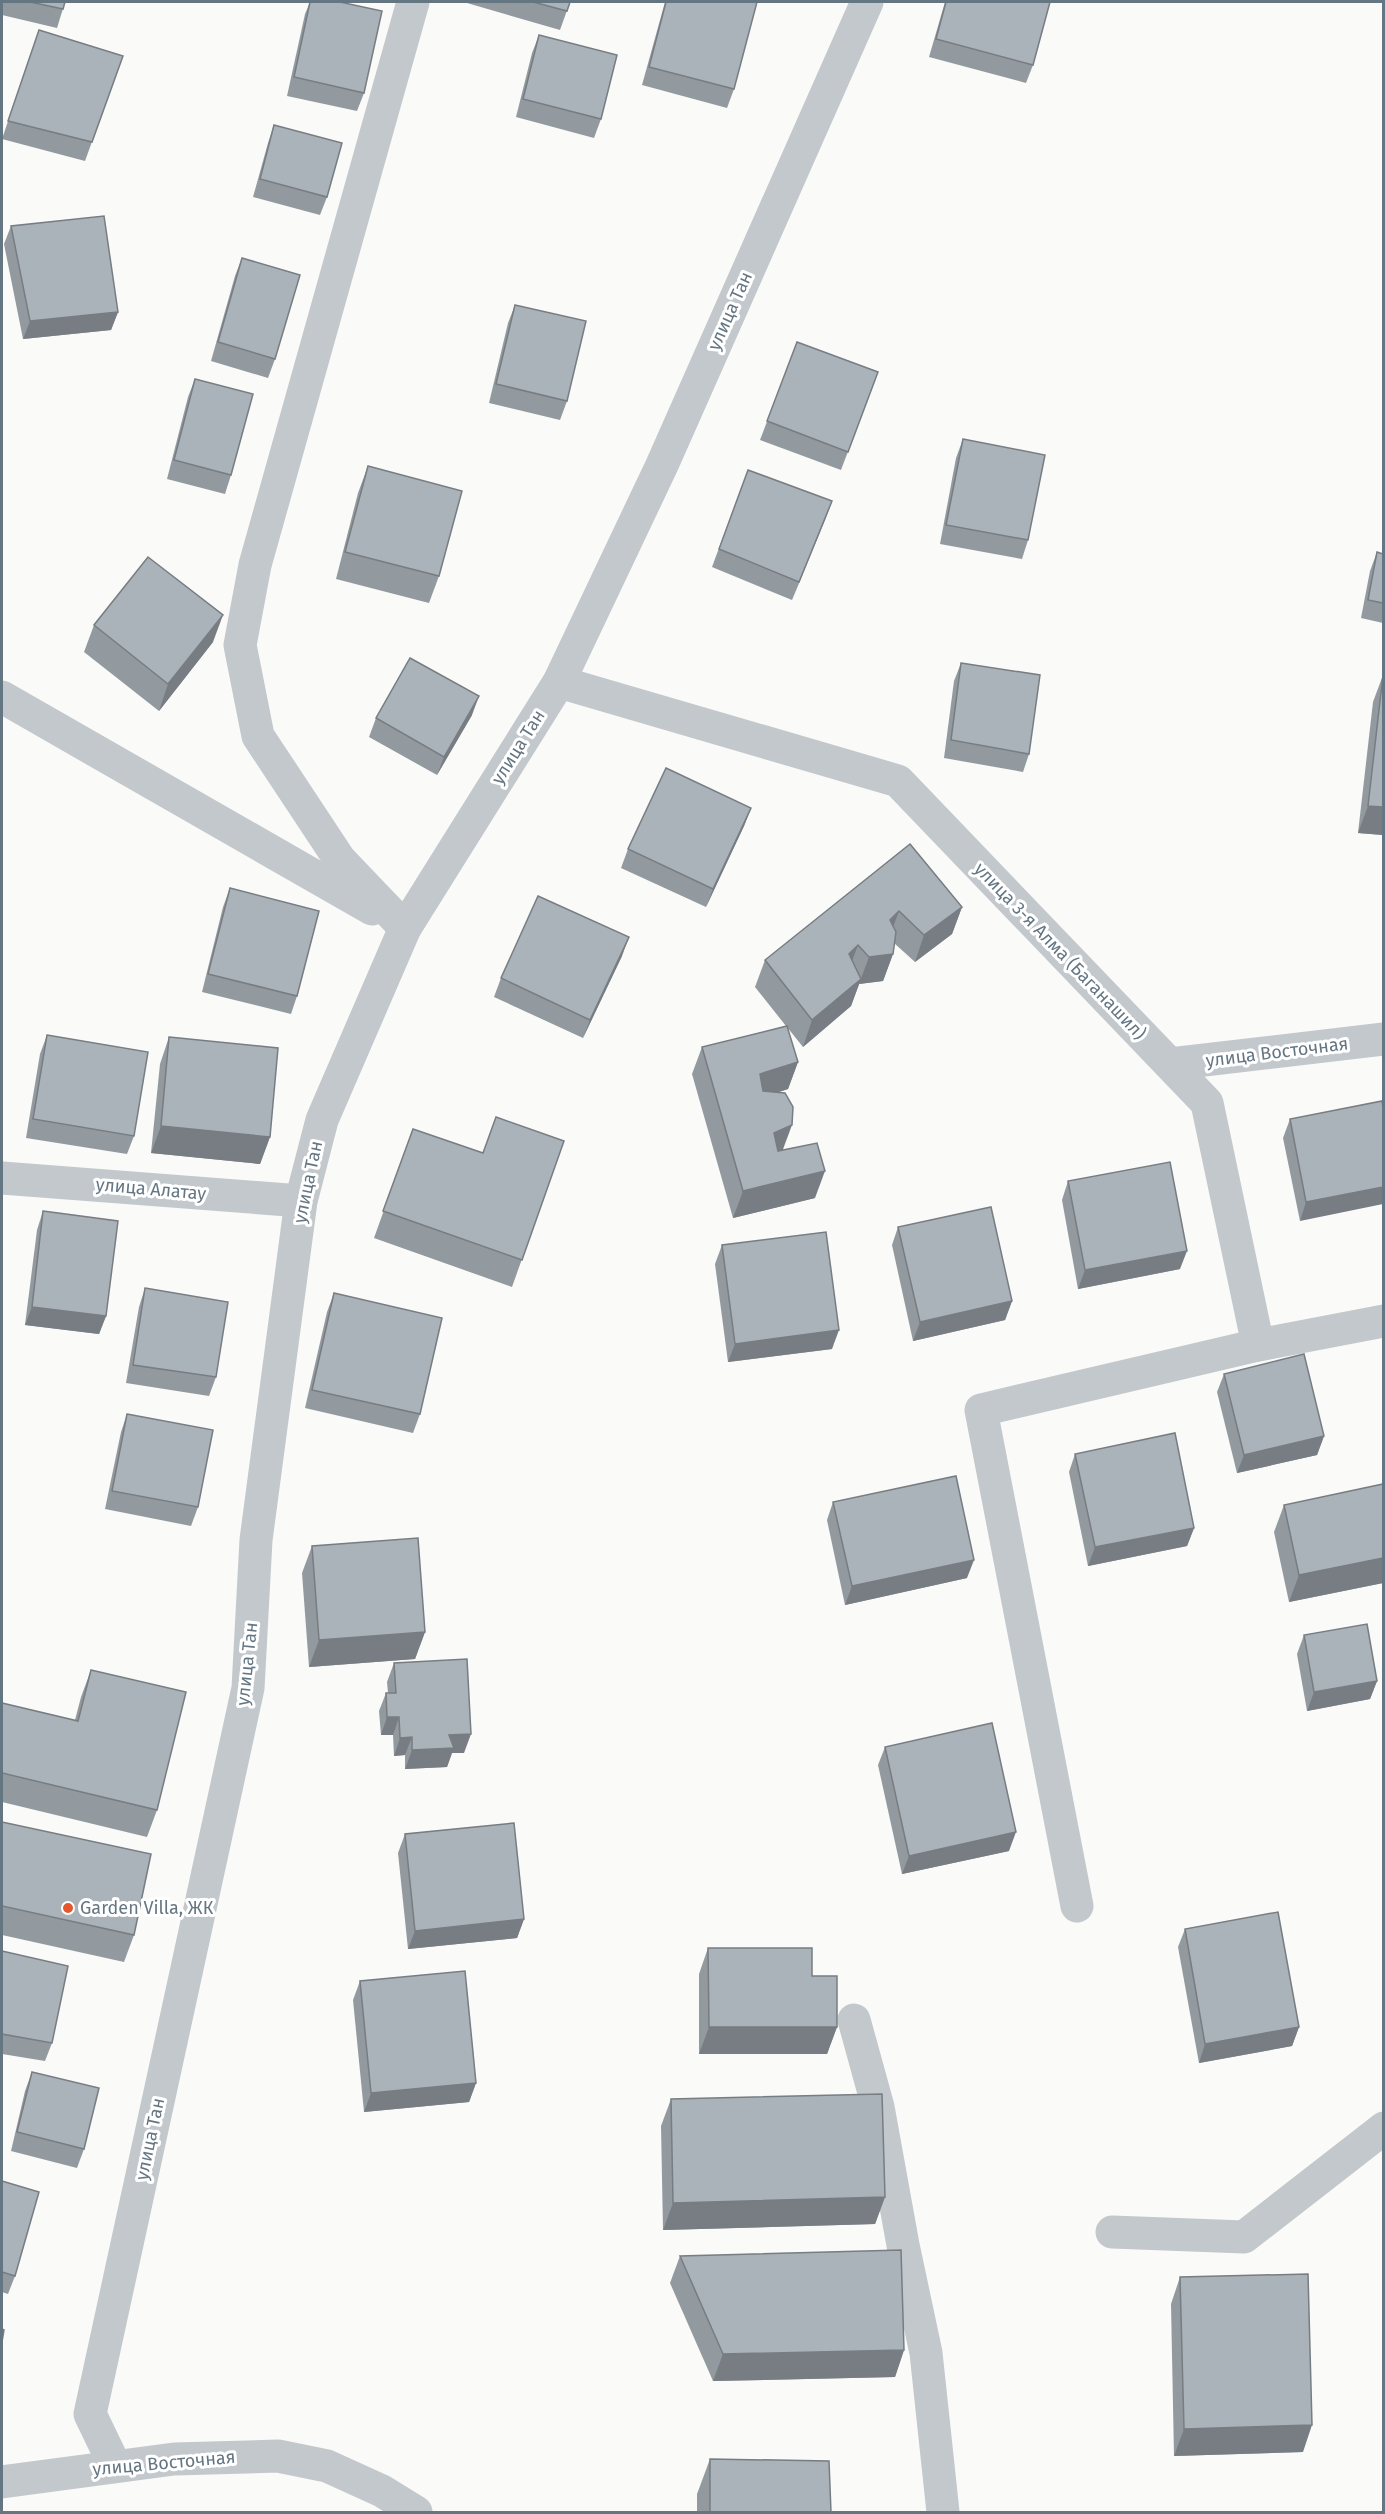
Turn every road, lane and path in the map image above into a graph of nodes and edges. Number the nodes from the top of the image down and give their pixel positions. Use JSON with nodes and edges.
{"nodes":[{"id":1,"x":413,"y":2,"type":"edge"},
{"id":2,"x":867,"y":2,"type":"edge"},
{"id":3,"x":559,"y":682,"type":"junction"},
{"id":4,"x":2,"y":697,"type":"edge"},
{"id":5,"x":405,"y":928,"type":"junction"},
{"id":6,"x":1383,"y":1039,"type":"edge"},
{"id":7,"x":1170,"y":1064,"type":"junction"},
{"id":8,"x":2,"y":1178,"type":"edge"},
{"id":9,"x":301,"y":1201,"type":"junction"},
{"id":10,"x":1383,"y":1321,"type":"edge"},
{"id":11,"x":1258,"y":1345,"type":"junction"},
{"id":12,"x":1077,"y":1906,"type":"dead end"},
{"id":13,"x":854,"y":2020,"type":"dead end"},
{"id":14,"x":1383,"y":2128,"type":"edge"},
{"id":15,"x":1112,"y":2232,"type":"dead end"},
{"id":16,"x":115,"y":2466,"type":"junction"},
{"id":17,"x":2,"y":2482,"type":"edge"},
{"id":18,"x":416,"y":2512,"type":"edge"},
{"id":19,"x":943,"y":2512,"type":"edge"}],
"edges":[{"from":1,"to":5,"type":"street"},
{"from":2,"to":3,"type":"street","name":"улица Тан"},
{"from":3,"to":5,"type":"street","name":"улица Тан"},
{"from":3,"to":7,"type":"street","name":"улица 3-я Алма (Баганашил)"},
{"from":4,"to":5,"type":"street"},
{"from":5,"to":9,"type":"street","name":"улица Тан"},
{"from":6,"to":7,"type":"street","name":"улица Восточная"},
{"from":7,"to":11,"type":"street","name":"улица 3-я Алма (Баганашил)"},
{"from":8,"to":9,"type":"street","name":"улица Алатау"},
{"from":9,"to":16,"type":"street","name":"улица Тан"},
{"from":10,"to":11,"type":"street"},
{"from":11,"to":12,"type":"street"},
{"from":13,"to":19,"type":"street"},
{"from":14,"to":15,"type":"street"},
{"from":16,"to":17,"type":"street","name":"улица Восточная"},
{"from":16,"to":18,"type":"street","name":"улица Восточная"}]}
